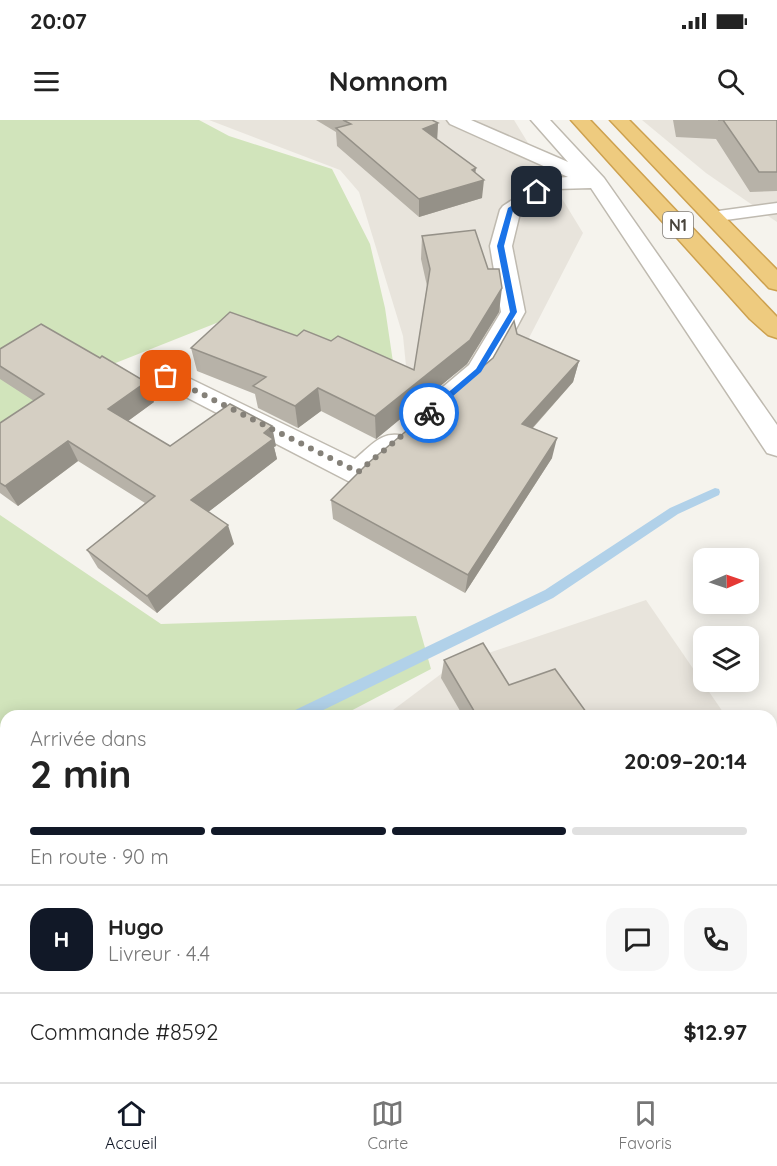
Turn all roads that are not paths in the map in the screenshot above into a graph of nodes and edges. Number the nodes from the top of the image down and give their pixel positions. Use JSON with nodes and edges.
{"nodes":[{"id":1,"x":456,"y":120,"type":"edge"},
{"id":2,"x":540,"y":120,"type":"edge"},
{"id":3,"x":580,"y":120,"type":"edge"},
{"id":4,"x":619,"y":120,"type":"edge"},
{"id":5,"x":635,"y":178,"type":"junction"},
{"id":6,"x":597,"y":182,"type":"junction"},
{"id":7,"x":777,"y":208,"type":"edge"},
{"id":8,"x":711,"y":217,"type":"junction"},
{"id":9,"x":777,"y":283,"type":"edge"},
{"id":10,"x":777,"y":330,"type":"edge"},
{"id":11,"x":166,"y":376,"type":"dead end"},
{"id":12,"x":777,"y":446,"type":"edge"}],
"edges":[{"from":1,"to":6,"type":"street"},
{"from":2,"to":6,"type":"street"},
{"from":3,"to":5,"type":"highway","number":"N1"},
{"from":4,"to":8,"type":"highway","number":"N1"},
{"from":5,"to":6,"type":"street"},
{"from":5,"to":10,"type":"highway","number":"N1"},
{"from":6,"to":11,"type":"street"},
{"from":6,"to":12,"type":"street"},
{"from":7,"to":8,"type":"lane"},
{"from":8,"to":9,"type":"highway","number":"N1"}]}
